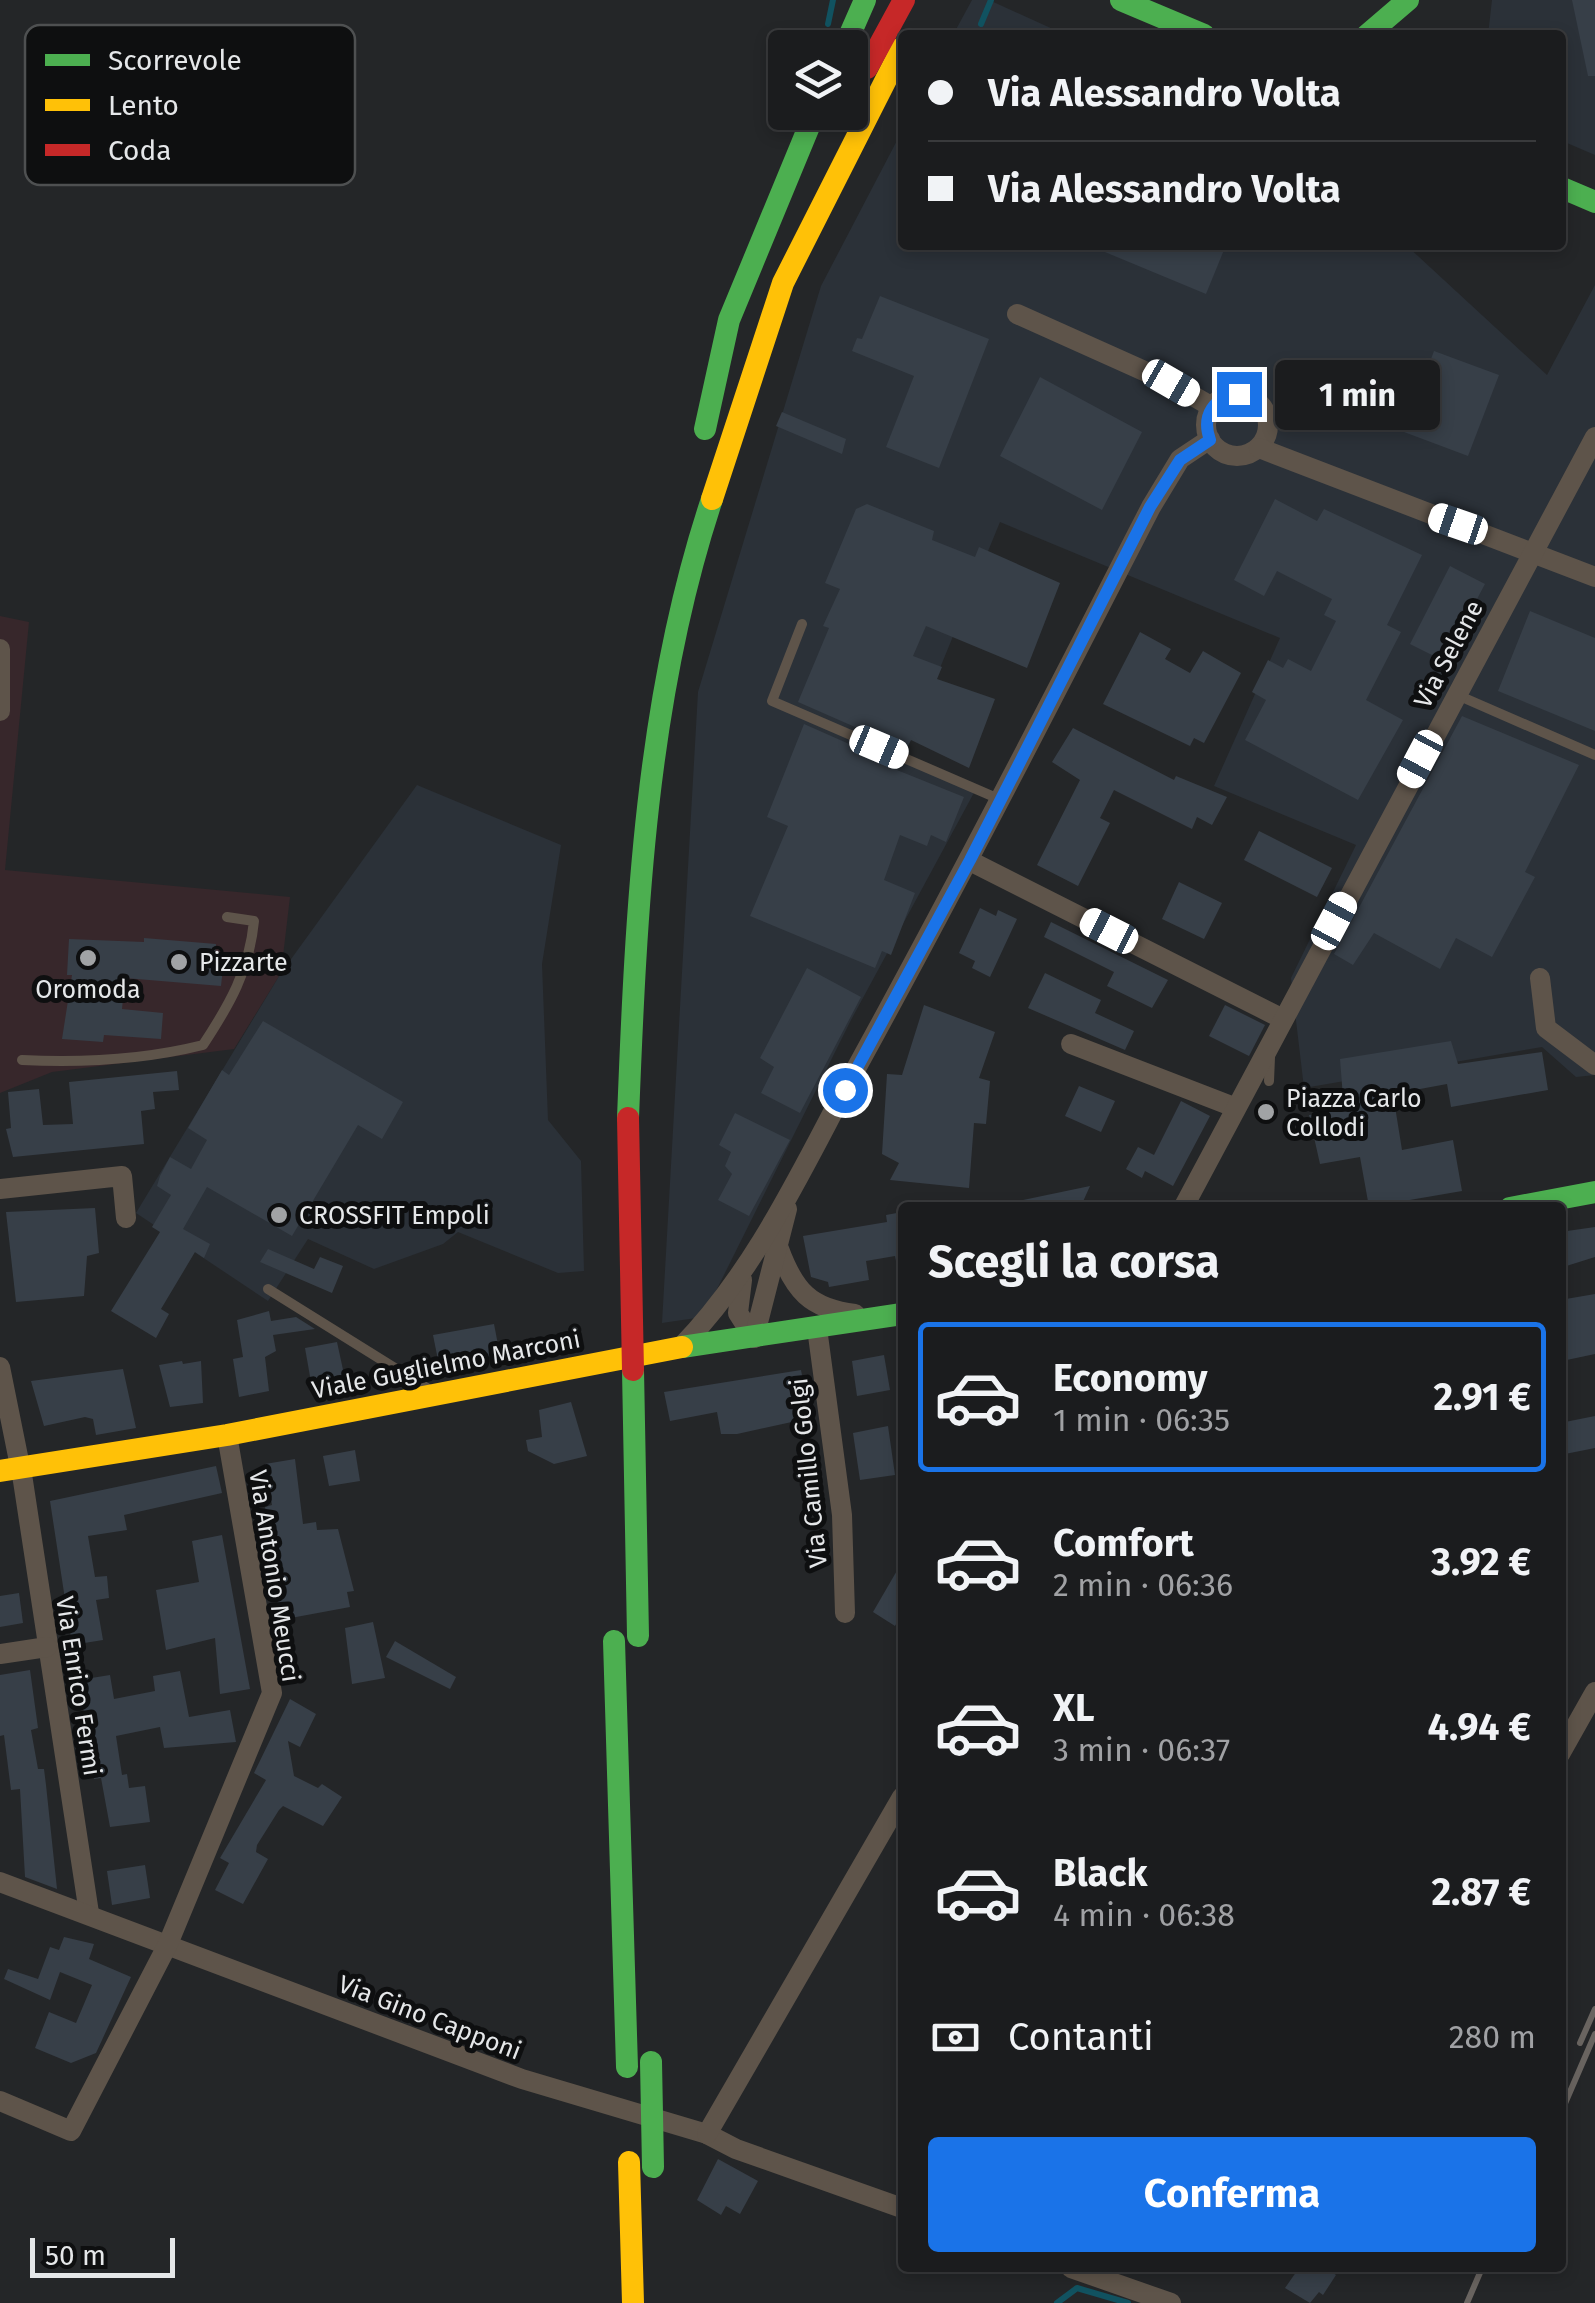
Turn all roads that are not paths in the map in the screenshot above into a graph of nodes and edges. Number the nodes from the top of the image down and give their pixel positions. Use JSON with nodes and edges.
{"nodes":[{"id":1,"x":865,"y":0,"type":"edge"},
{"id":2,"x":904,"y":0,"type":"edge"},
{"id":3,"x":927,"y":0,"type":"edge"},
{"id":4,"x":1121,"y":0,"type":"edge"},
{"id":5,"x":1408,"y":0,"type":"edge"},
{"id":6,"x":1424,"y":0,"type":"edge"},
{"id":7,"x":852,"y":30,"type":"edge"},
{"id":8,"x":912,"y":30,"type":"edge"},
{"id":9,"x":1192,"y":30,"type":"edge"},
{"id":10,"x":1373,"y":30,"type":"edge"},
{"id":11,"x":1414,"y":30,"type":"dead end"},
{"id":12,"x":898,"y":56,"type":"edge"},
{"id":13,"x":868,"y":66,"type":"edge"},
{"id":14,"x":808,"y":130,"type":"edge"},
{"id":15,"x":834,"y":130,"type":"edge"},
{"id":16,"x":1017,"y":314,"type":"dead end"},
{"id":17,"x":1212,"y":408,"type":"junction"},
{"id":18,"x":1595,"y":437,"type":"edge"},
{"id":19,"x":1210,"y":440,"type":"junction"},
{"id":20,"x":1259,"y":448,"type":"junction"},
{"id":21,"x":1532,"y":550,"type":"junction"},
{"id":22,"x":667,"y":569,"type":"dead end"},
{"id":23,"x":1595,"y":577,"type":"edge"},
{"id":24,"x":802,"y":624,"type":"dead end"},
{"id":25,"x":0,"y":649,"type":"edge"},
{"id":26,"x":646,"y":660,"type":"dead end"},
{"id":27,"x":1454,"y":694,"type":"junction"},
{"id":28,"x":640,"y":696,"type":"dead end"},
{"id":29,"x":0,"y":710,"type":"edge"},
{"id":30,"x":1595,"y":756,"type":"edge"},
{"id":31,"x":1000,"y":799,"type":"junction"},
{"id":32,"x":970,"y":860,"type":"junction"},
{"id":33,"x":228,"y":917,"type":"dead end"},
{"id":34,"x":613,"y":934,"type":"dead end"},
{"id":35,"x":1540,"y":978,"type":"dead end"},
{"id":36,"x":610,"y":990,"type":"dead end"},
{"id":37,"x":1283,"y":1018,"type":"junction"},
{"id":38,"x":1270,"y":1042,"type":"junction"},
{"id":39,"x":1071,"y":1044,"type":"dead end"},
{"id":40,"x":22,"y":1060,"type":"dead end"},
{"id":41,"x":1595,"y":1065,"type":"edge"},
{"id":42,"x":1268,"y":1081,"type":"dead end"},
{"id":43,"x":1234,"y":1107,"type":"junction"},
{"id":44,"x":604,"y":1134,"type":"dead end"},
{"id":45,"x":791,"y":1188,"type":"junction"},
{"id":46,"x":0,"y":1189,"type":"edge"},
{"id":47,"x":1595,"y":1192,"type":"edge"},
{"id":48,"x":1186,"y":1202,"type":"edge"},
{"id":49,"x":1542,"y":1202,"type":"edge"},
{"id":50,"x":126,"y":1218,"type":"dead end"},
{"id":51,"x":778,"y":1249,"type":"junction"},
{"id":52,"x":744,"y":1271,"type":"junction"},
{"id":53,"x":268,"y":1289,"type":"dead end"},
{"id":54,"x":895,"y":1316,"type":"edge"},
{"id":55,"x":817,"y":1328,"type":"junction"},
{"id":56,"x":754,"y":1338,"type":"junction"},
{"id":57,"x":607,"y":1340,"type":"dead end"},
{"id":58,"x":681,"y":1347,"type":"junction"},
{"id":59,"x":0,"y":1366,"type":"edge"},
{"id":60,"x":607,"y":1380,"type":"dead end"},
{"id":61,"x":435,"y":1394,"type":"junction"},
{"id":62,"x":227,"y":1435,"type":"junction"},
{"id":63,"x":10,"y":1469,"type":"edge"},
{"id":64,"x":845,"y":1613,"type":"dead end"},
{"id":65,"x":614,"y":1631,"type":"dead end"},
{"id":66,"x":639,"y":1646,"type":"dead end"},
{"id":67,"x":47,"y":1647,"type":"junction"},
{"id":68,"x":0,"y":1654,"type":"edge"},
{"id":69,"x":1595,"y":1692,"type":"edge"},
{"id":70,"x":1566,"y":1743,"type":"edge"},
{"id":71,"x":643,"y":1800,"type":"dead end"},
{"id":72,"x":898,"y":1803,"type":"edge"},
{"id":73,"x":0,"y":1882,"type":"edge"},
{"id":74,"x":89,"y":1914,"type":"junction"},
{"id":75,"x":168,"y":1944,"type":"junction"},
{"id":76,"x":0,"y":2102,"type":"edge"},
{"id":77,"x":707,"y":2134,"type":"junction"},
{"id":78,"x":641,"y":2164,"type":"junction"},
{"id":79,"x":898,"y":2207,"type":"edge"},
{"id":80,"x":1082,"y":2272,"type":"edge"},
{"id":81,"x":633,"y":2303,"type":"edge"},
{"id":82,"x":657,"y":2303,"type":"edge"},
{"id":83,"x":1171,"y":2303,"type":"edge"}],
"edges":[{"from":1,"to":7,"type":"main road"},
{"from":2,"to":13,"type":"main road"},
{"from":3,"to":8,"type":"main road"},
{"from":4,"to":9,"type":"main road"},
{"from":5,"to":10,"type":"main road"},
{"from":6,"to":11,"type":"main road"},
{"from":12,"to":66,"type":"main road","bridge":true},
{"from":14,"to":15,"type":"main road"},
{"from":16,"to":17,"type":"street"},
{"from":17,"to":19,"type":"street"},
{"from":17,"to":20,"type":"street"},
{"from":18,"to":21,"type":"street","name":"Via Selene"},
{"from":19,"to":20,"type":"street"},
{"from":19,"to":31,"type":"street"},
{"from":20,"to":21,"type":"street"},
{"from":21,"to":23,"type":"street"},
{"from":21,"to":27,"type":"street","name":"Via Selene"},
{"from":22,"to":26,"type":"main road"},
{"from":24,"to":31,"type":"lane"},
{"from":25,"to":29,"type":"street"},
{"from":27,"to":30,"type":"lane"},
{"from":27,"to":37,"type":"street","name":"Via Selene"},
{"from":28,"to":34,"type":"main road"},
{"from":31,"to":32,"type":"street"},
{"from":32,"to":37,"type":"street"},
{"from":32,"to":45,"type":"street"},
{"from":33,"to":40,"type":"lane"},
{"from":35,"to":41,"type":"street"},
{"from":36,"to":44,"type":"main road"},
{"from":37,"to":38,"type":"street","name":"Via Selene"},
{"from":38,"to":42,"type":"lane"},
{"from":38,"to":43,"type":"street","name":"Via Selene"},
{"from":39,"to":43,"type":"street"},
{"from":43,"to":48,"type":"street","name":"Via Selene"},
{"from":45,"to":51,"type":"street"},
{"from":45,"to":52,"type":"street"},
{"from":46,"to":50,"type":"street"},
{"from":47,"to":49,"type":"main road"},
{"from":51,"to":54,"type":"street"},
{"from":51,"to":56,"type":"street"},
{"from":52,"to":56,"type":"street"},
{"from":52,"to":58,"type":"street"},
{"from":53,"to":61,"type":"lane"},
{"from":54,"to":55,"type":"main road","name":"Viale Guglielmo Marconi"},
{"from":55,"to":56,"type":"main road","name":"Viale Guglielmo Marconi"},
{"from":55,"to":64,"type":"street","name":"Via Camillo Golgi"},
{"from":56,"to":58,"type":"main road","name":"Viale Guglielmo Marconi"},
{"from":57,"to":60,"type":"main road"},
{"from":58,"to":61,"type":"main road","name":"Viale Guglielmo Marconi"},
{"from":59,"to":63,"type":"street","name":"Via Enrico Fermi"},
{"from":61,"to":62,"type":"main road","name":"Viale Guglielmo Marconi"},
{"from":62,"to":63,"type":"main road","name":"Viale Guglielmo Marconi"},
{"from":62,"to":75,"type":"street","name":"Via Antonio Meucci"},
{"from":63,"to":67,"type":"street","name":"Via Enrico Fermi"},
{"from":65,"to":78,"type":"main road"},
{"from":67,"to":68,"type":"street"},
{"from":67,"to":74,"type":"street","name":"Via Enrico Fermi"},
{"from":69,"to":70,"type":"street"},
{"from":71,"to":78,"type":"main road","bridge":true},
{"from":72,"to":77,"type":"street"},
{"from":73,"to":74,"type":"street","name":"Via Gino Capponi"},
{"from":74,"to":75,"type":"street","name":"Via Gino Capponi"},
{"from":75,"to":76,"type":"street","name":"Via Antonio Meucci"},
{"from":75,"to":77,"type":"street","name":"Via Gino Capponi"},
{"from":77,"to":79,"type":"street","name":"Via Gino Capponi"},
{"from":78,"to":81,"type":"main road"},
{"from":78,"to":82,"type":"main road"},
{"from":80,"to":83,"type":"street"}]}
